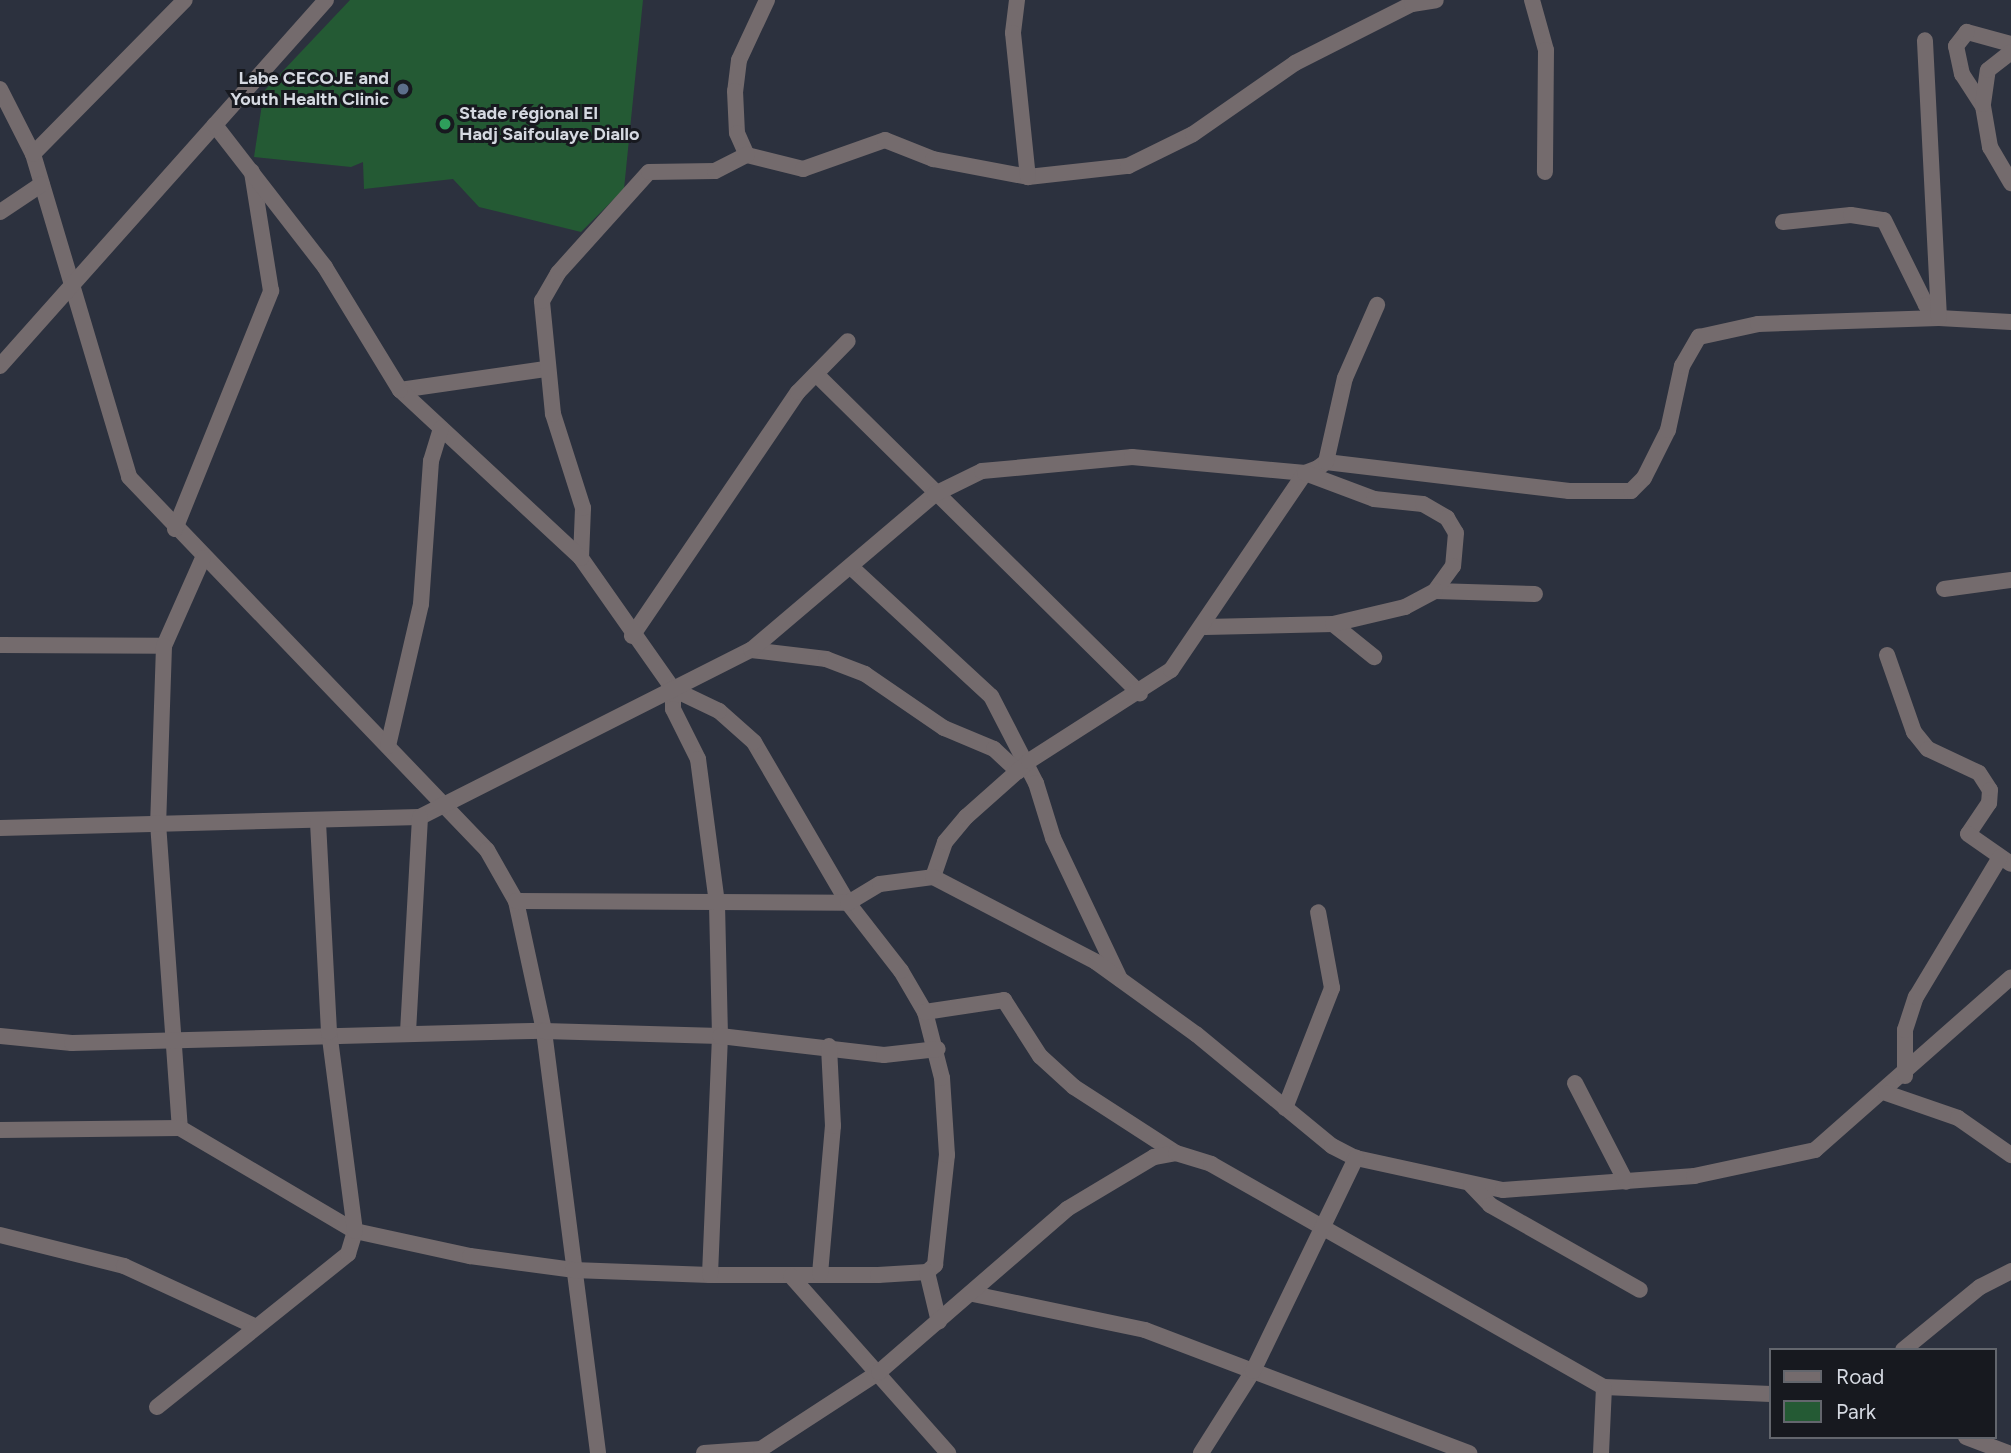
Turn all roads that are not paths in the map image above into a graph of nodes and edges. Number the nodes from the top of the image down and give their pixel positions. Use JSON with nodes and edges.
{"nodes":[{"id":1,"x":185,"y":0,"type":"edge"},
{"id":2,"x":326,"y":0,"type":"edge"},
{"id":3,"x":767,"y":0,"type":"edge"},
{"id":4,"x":1017,"y":0,"type":"edge"},
{"id":5,"x":1436,"y":0,"type":"edge"},
{"id":6,"x":1532,"y":0,"type":"edge"},
{"id":7,"x":1411,"y":2,"type":"edge"},
{"id":8,"x":1925,"y":40,"type":"dead end"},
{"id":9,"x":2011,"y":44,"type":"edge"},
{"id":10,"x":2011,"y":52,"type":"edge"},
{"id":11,"x":0,"y":89,"type":"edge"},
{"id":12,"x":5,"y":104,"type":"edge"},
{"id":13,"x":1983,"y":106,"type":"junction"},
{"id":14,"x":215,"y":125,"type":"junction"},
{"id":15,"x":33,"y":154,"type":"junction"},
{"id":16,"x":747,"y":155,"type":"junction"},
{"id":17,"x":252,"y":172,"type":"junction"},
{"id":18,"x":1545,"y":172,"type":"dead end"},
{"id":19,"x":1028,"y":177,"type":"junction"},
{"id":20,"x":2011,"y":183,"type":"edge"},
{"id":21,"x":42,"y":184,"type":"junction"},
{"id":22,"x":0,"y":212,"type":"edge"},
{"id":23,"x":1783,"y":222,"type":"dead end"},
{"id":24,"x":73,"y":287,"type":"junction"},
{"id":25,"x":1377,"y":305,"type":"dead end"},
{"id":26,"x":1939,"y":318,"type":"junction"},
{"id":27,"x":2011,"y":322,"type":"edge"},
{"id":28,"x":848,"y":341,"type":"dead end"},
{"id":29,"x":0,"y":366,"type":"edge"},
{"id":30,"x":545,"y":369,"type":"junction"},
{"id":31,"x":816,"y":374,"type":"junction"},
{"id":32,"x":400,"y":390,"type":"junction"},
{"id":33,"x":441,"y":428,"type":"junction"},
{"id":34,"x":1326,"y":462,"type":"junction"},
{"id":35,"x":1305,"y":473,"type":"junction"},
{"id":36,"x":935,"y":494,"type":"junction"},
{"id":37,"x":175,"y":530,"type":"junction"},
{"id":38,"x":203,"y":558,"type":"junction"},
{"id":39,"x":581,"y":558,"type":"junction"},
{"id":40,"x":852,"y":566,"type":"junction"},
{"id":41,"x":2011,"y":580,"type":"edge"},
{"id":42,"x":1944,"y":589,"type":"dead end"},
{"id":43,"x":1435,"y":591,"type":"junction"},
{"id":44,"x":1535,"y":594,"type":"dead end"},
{"id":45,"x":1333,"y":624,"type":"junction"},
{"id":46,"x":1205,"y":627,"type":"junction"},
{"id":47,"x":632,"y":636,"type":"junction"},
{"id":48,"x":0,"y":645,"type":"edge"},
{"id":49,"x":164,"y":646,"type":"junction"},
{"id":50,"x":751,"y":650,"type":"junction"},
{"id":51,"x":1887,"y":656,"type":"dead end"},
{"id":52,"x":1374,"y":657,"type":"dead end"},
{"id":53,"x":673,"y":688,"type":"junction"},
{"id":54,"x":1140,"y":693,"type":"junction"},
{"id":55,"x":387,"y":746,"type":"junction"},
{"id":56,"x":1022,"y":767,"type":"junction"},
{"id":57,"x":444,"y":804,"type":"junction"},
{"id":58,"x":420,"y":817,"type":"junction"},
{"id":59,"x":318,"y":822,"type":"junction"},
{"id":60,"x":158,"y":823,"type":"junction"},
{"id":61,"x":0,"y":828,"type":"edge"},
{"id":62,"x":2006,"y":860,"type":"edge"},
{"id":63,"x":933,"y":877,"type":"junction"},
{"id":64,"x":516,"y":901,"type":"junction"},
{"id":65,"x":848,"y":903,"type":"junction"},
{"id":66,"x":717,"y":904,"type":"junction"},
{"id":67,"x":1318,"y":912,"type":"dead end"},
{"id":68,"x":2011,"y":977,"type":"edge"},
{"id":69,"x":1120,"y":979,"type":"junction"},
{"id":70,"x":925,"y":1012,"type":"junction"},
{"id":71,"x":544,"y":1031,"type":"junction"},
{"id":72,"x":329,"y":1032,"type":"junction"},
{"id":73,"x":408,"y":1032,"type":"junction"},
{"id":74,"x":0,"y":1036,"type":"edge"},
{"id":75,"x":720,"y":1036,"type":"junction"},
{"id":76,"x":171,"y":1037,"type":"junction"},
{"id":77,"x":829,"y":1046,"type":"junction"},
{"id":78,"x":938,"y":1049,"type":"junction"},
{"id":79,"x":1905,"y":1076,"type":"junction"},
{"id":80,"x":1575,"y":1083,"type":"dead end"},
{"id":81,"x":1886,"y":1093,"type":"junction"},
{"id":82,"x":1285,"y":1108,"type":"junction"},
{"id":83,"x":180,"y":1128,"type":"junction"},
{"id":84,"x":0,"y":1130,"type":"edge"},
{"id":85,"x":1176,"y":1153,"type":"junction"},
{"id":86,"x":2011,"y":1155,"type":"edge"},
{"id":87,"x":1356,"y":1158,"type":"junction"},
{"id":88,"x":1626,"y":1182,"type":"junction"},
{"id":89,"x":1471,"y":1185,"type":"junction"},
{"id":90,"x":1325,"y":1228,"type":"junction"},
{"id":91,"x":355,"y":1231,"type":"junction"},
{"id":92,"x":0,"y":1235,"type":"edge"},
{"id":93,"x":573,"y":1270,"type":"junction"},
{"id":94,"x":2011,"y":1271,"type":"edge"},
{"id":95,"x":927,"y":1272,"type":"junction"},
{"id":96,"x":820,"y":1274,"type":"junction"},
{"id":97,"x":710,"y":1275,"type":"junction"},
{"id":98,"x":792,"y":1276,"type":"junction"},
{"id":99,"x":1640,"y":1290,"type":"dead end"},
{"id":100,"x":973,"y":1294,"type":"junction"},
{"id":101,"x":939,"y":1322,"type":"junction"},
{"id":102,"x":252,"y":1325,"type":"junction"},
{"id":103,"x":1905,"y":1348,"type":"edge"},
{"id":104,"x":1253,"y":1371,"type":"junction"},
{"id":105,"x":878,"y":1372,"type":"junction"},
{"id":106,"x":1604,"y":1387,"type":"junction"},
{"id":107,"x":1770,"y":1394,"type":"edge"},
{"id":108,"x":157,"y":1407,"type":"dead end"},
{"id":109,"x":1971,"y":1439,"type":"edge"},
{"id":110,"x":761,"y":1451,"type":"edge"},
{"id":111,"x":598,"y":1453,"type":"edge"},
{"id":112,"x":704,"y":1453,"type":"edge"},
{"id":113,"x":948,"y":1453,"type":"edge"},
{"id":114,"x":1201,"y":1453,"type":"edge"},
{"id":115,"x":1469,"y":1453,"type":"edge"},
{"id":116,"x":1601,"y":1453,"type":"edge"},
{"id":117,"x":2008,"y":1453,"type":"edge"}],
"edges":[{"from":1,"to":15,"type":"street"},
{"from":2,"to":14,"type":"street"},
{"from":3,"to":16,"type":"street"},
{"from":4,"to":19,"type":"street"},
{"from":5,"to":7,"type":"street"},
{"from":6,"to":18,"type":"street"},
{"from":7,"to":19,"type":"street"},
{"from":8,"to":26,"type":"street"},
{"from":9,"to":13,"type":"street"},
{"from":10,"to":13,"type":"street"},
{"from":11,"to":12,"type":"street"},
{"from":12,"to":15,"type":"street"},
{"from":13,"to":20,"type":"street"},
{"from":14,"to":17,"type":"street"},
{"from":14,"to":24,"type":"street"},
{"from":15,"to":21,"type":"street"},
{"from":16,"to":19,"type":"street"},
{"from":16,"to":30,"type":"street"},
{"from":17,"to":32,"type":"street"},
{"from":17,"to":37,"type":"street"},
{"from":21,"to":22,"type":"street"},
{"from":21,"to":24,"type":"street"},
{"from":23,"to":26,"type":"street"},
{"from":24,"to":29,"type":"street"},
{"from":24,"to":37,"type":"street"},
{"from":25,"to":34,"type":"street"},
{"from":26,"to":27,"type":"street"},
{"from":26,"to":34,"type":"street"},
{"from":28,"to":31,"type":"street"},
{"from":30,"to":32,"type":"street"},
{"from":30,"to":39,"type":"street"},
{"from":31,"to":36,"type":"street"},
{"from":31,"to":47,"type":"street"},
{"from":32,"to":33,"type":"street"},
{"from":33,"to":39,"type":"street"},
{"from":33,"to":55,"type":"street"},
{"from":34,"to":35,"type":"street"},
{"from":35,"to":36,"type":"street"},
{"from":35,"to":43,"type":"street"},
{"from":35,"to":46,"type":"street"},
{"from":36,"to":40,"type":"street"},
{"from":36,"to":54,"type":"street"},
{"from":37,"to":38,"type":"street"},
{"from":38,"to":49,"type":"street"},
{"from":38,"to":55,"type":"street"},
{"from":39,"to":47,"type":"street"},
{"from":40,"to":50,"type":"street"},
{"from":40,"to":56,"type":"street"},
{"from":41,"to":42,"type":"street"},
{"from":43,"to":44,"type":"street"},
{"from":43,"to":45,"type":"street"},
{"from":45,"to":46,"type":"street"},
{"from":45,"to":52,"type":"street"},
{"from":46,"to":54,"type":"street"},
{"from":47,"to":53,"type":"street"},
{"from":48,"to":49,"type":"street"},
{"from":49,"to":60,"type":"street"},
{"from":50,"to":53,"type":"street"},
{"from":50,"to":56,"type":"street"},
{"from":51,"to":62,"type":"street"},
{"from":53,"to":57,"type":"street"},
{"from":53,"to":65,"type":"street"},
{"from":53,"to":66,"type":"street"},
{"from":54,"to":56,"type":"street"},
{"from":55,"to":57,"type":"street"},
{"from":56,"to":63,"type":"street"},
{"from":56,"to":69,"type":"street"},
{"from":57,"to":58,"type":"street"},
{"from":57,"to":64,"type":"street"},
{"from":58,"to":59,"type":"street"},
{"from":58,"to":73,"type":"street"},
{"from":59,"to":60,"type":"street"},
{"from":59,"to":72,"type":"street"},
{"from":60,"to":61,"type":"street"},
{"from":60,"to":76,"type":"street"},
{"from":62,"to":79,"type":"street"},
{"from":63,"to":65,"type":"street"},
{"from":63,"to":69,"type":"street"},
{"from":64,"to":66,"type":"street"},
{"from":64,"to":71,"type":"street"},
{"from":65,"to":66,"type":"street"},
{"from":65,"to":70,"type":"street"},
{"from":66,"to":75,"type":"street"},
{"from":67,"to":82,"type":"street"},
{"from":68,"to":79,"type":"street"},
{"from":69,"to":82,"type":"street"},
{"from":70,"to":78,"type":"street"},
{"from":70,"to":85,"type":"street"},
{"from":71,"to":73,"type":"street"},
{"from":71,"to":75,"type":"street"},
{"from":71,"to":93,"type":"street"},
{"from":72,"to":73,"type":"street"},
{"from":72,"to":76,"type":"street"},
{"from":72,"to":91,"type":"street"},
{"from":74,"to":76,"type":"street"},
{"from":75,"to":77,"type":"street"},
{"from":75,"to":97,"type":"street"},
{"from":76,"to":83,"type":"street"},
{"from":77,"to":78,"type":"street"},
{"from":77,"to":96,"type":"street"},
{"from":78,"to":95,"type":"street"},
{"from":79,"to":81,"type":"street"},
{"from":80,"to":88,"type":"street"},
{"from":81,"to":86,"type":"street"},
{"from":81,"to":88,"type":"street"},
{"from":82,"to":87,"type":"street"},
{"from":83,"to":84,"type":"street"},
{"from":83,"to":91,"type":"street"},
{"from":85,"to":90,"type":"street"},
{"from":85,"to":100,"type":"street"},
{"from":87,"to":89,"type":"street"},
{"from":87,"to":90,"type":"street"},
{"from":88,"to":89,"type":"street"},
{"from":89,"to":99,"type":"street"},
{"from":90,"to":104,"type":"street"},
{"from":90,"to":106,"type":"street"},
{"from":91,"to":93,"type":"street"},
{"from":91,"to":102,"type":"street"},
{"from":92,"to":102,"type":"street"},
{"from":93,"to":97,"type":"street"},
{"from":93,"to":111,"type":"street"},
{"from":94,"to":103,"type":"street"},
{"from":95,"to":96,"type":"street"},
{"from":95,"to":101,"type":"street"},
{"from":96,"to":98,"type":"street"},
{"from":97,"to":98,"type":"street"},
{"from":98,"to":105,"type":"street"},
{"from":100,"to":101,"type":"street"},
{"from":100,"to":104,"type":"street"},
{"from":101,"to":105,"type":"street"},
{"from":102,"to":108,"type":"street"},
{"from":104,"to":114,"type":"street"},
{"from":104,"to":115,"type":"street"},
{"from":105,"to":110,"type":"street"},
{"from":105,"to":113,"type":"street"},
{"from":106,"to":107,"type":"street"},
{"from":106,"to":116,"type":"street"},
{"from":109,"to":117,"type":"street"},
{"from":110,"to":112,"type":"street"}]}
